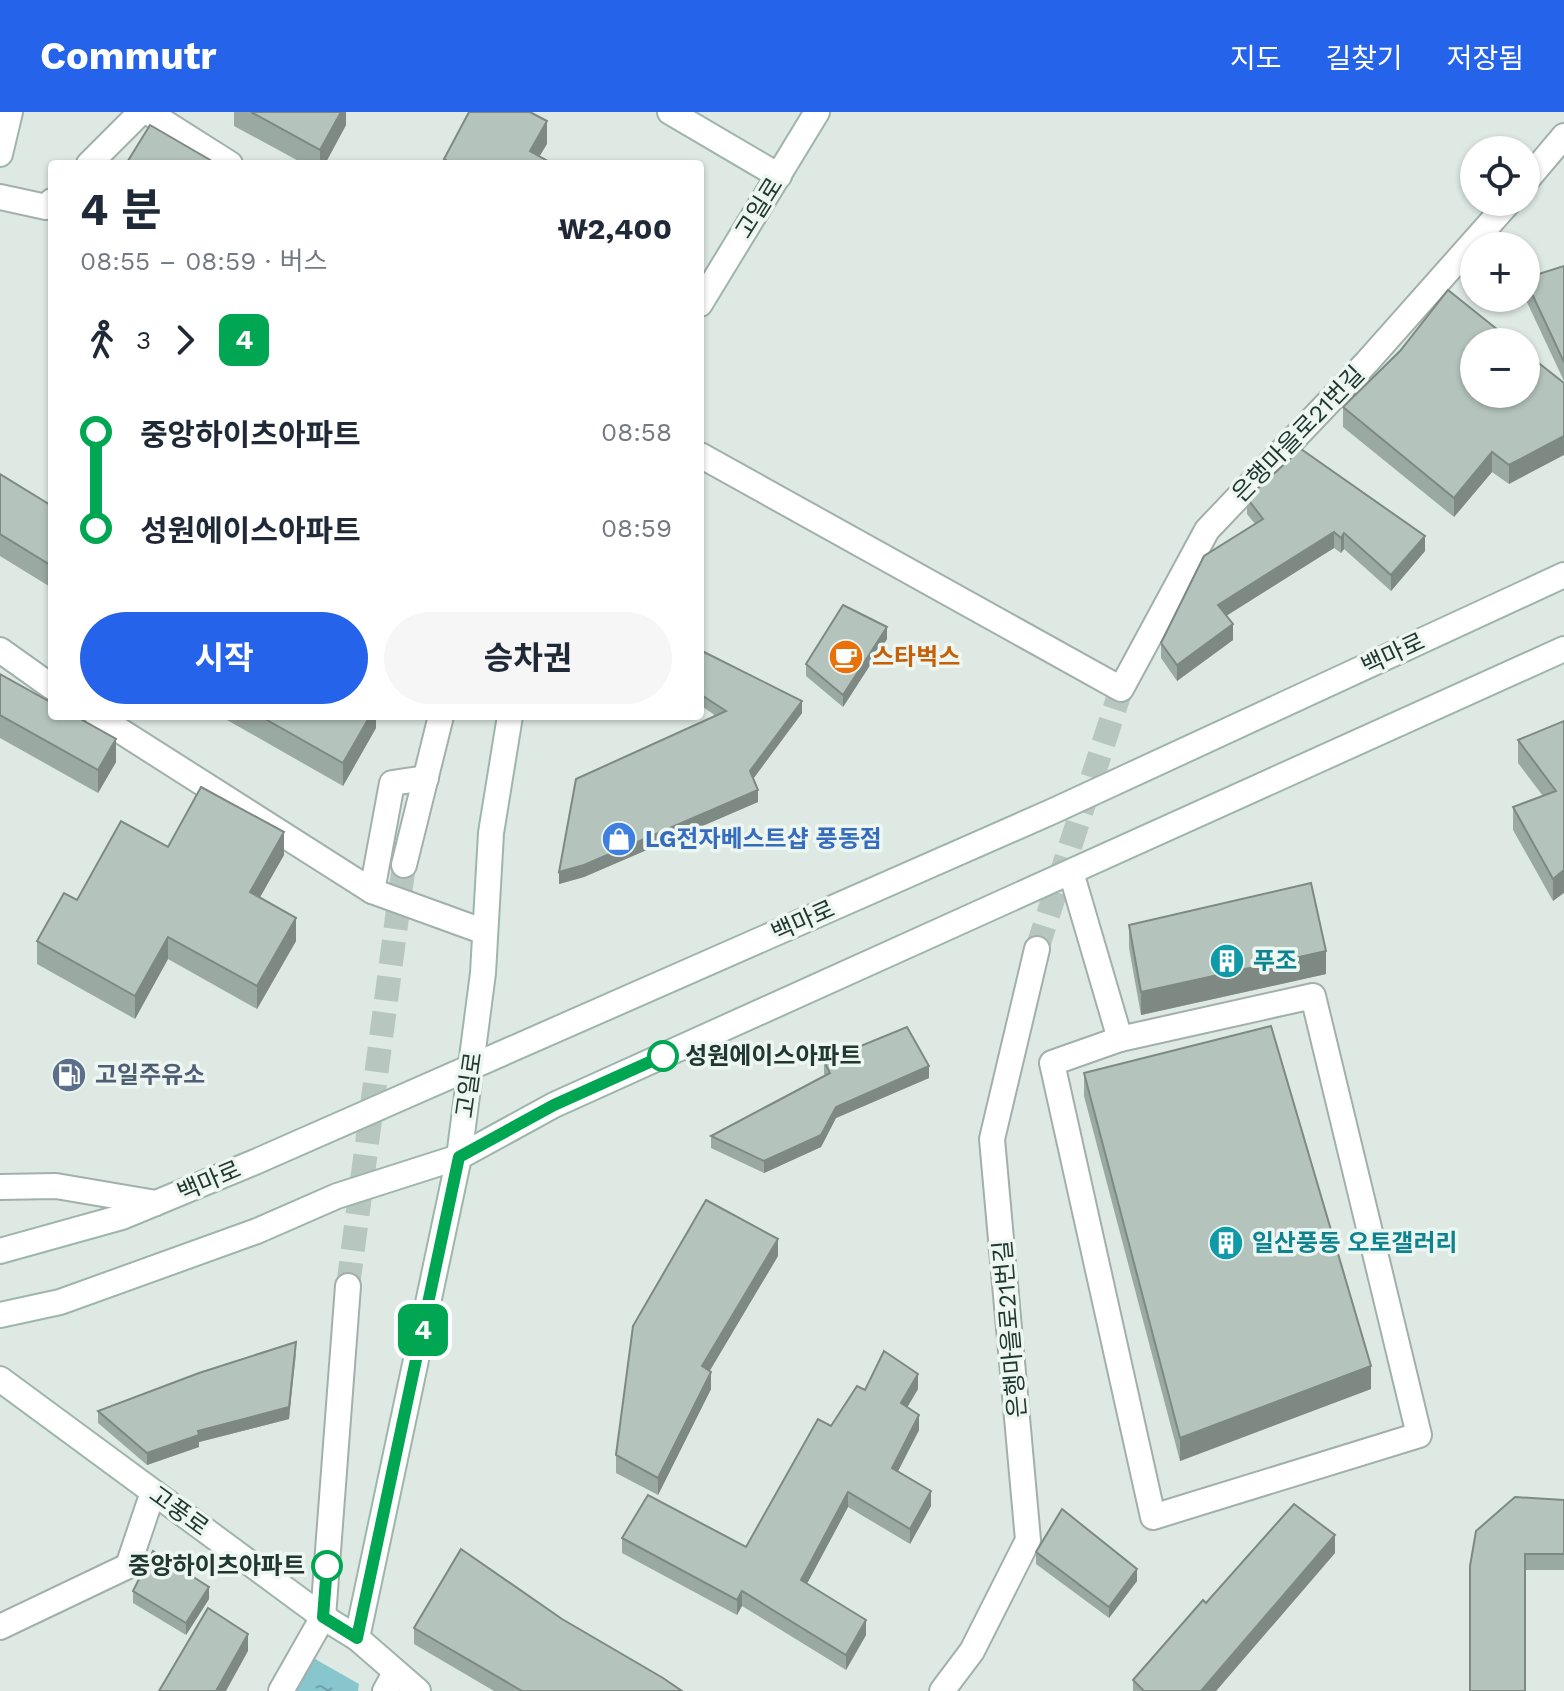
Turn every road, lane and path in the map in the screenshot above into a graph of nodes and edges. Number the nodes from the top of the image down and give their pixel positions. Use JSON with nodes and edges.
{"nodes":[{"id":1,"x":10,"y":112,"type":"edge"},
{"id":2,"x":141,"y":112,"type":"edge"},
{"id":3,"x":148,"y":112,"type":"edge"},
{"id":4,"x":670,"y":112,"type":"edge"},
{"id":5,"x":817,"y":112,"type":"edge"},
{"id":6,"x":1564,"y":136,"type":"edge"},
{"id":7,"x":0,"y":154,"type":"edge"},
{"id":8,"x":93,"y":160,"type":"edge"},
{"id":9,"x":224,"y":160,"type":"edge"},
{"id":10,"x":1540,"y":164,"type":"edge"},
{"id":11,"x":779,"y":176,"type":"junction"},
{"id":12,"x":0,"y":197,"type":"edge"},
{"id":13,"x":48,"y":205,"type":"edge"},
{"id":14,"x":1497,"y":216,"type":"edge"},
{"id":15,"x":704,"y":298,"type":"edge"},
{"id":16,"x":704,"y":457,"type":"edge"},
{"id":17,"x":1564,"y":575,"type":"edge"},
{"id":18,"x":1564,"y":649,"type":"edge"},
{"id":19,"x":0,"y":650,"type":"edge"},
{"id":20,"x":48,"y":684,"type":"edge"},
{"id":21,"x":103,"y":720,"type":"edge"},
{"id":22,"x":440,"y":720,"type":"edge"},
{"id":23,"x":509,"y":720,"type":"edge"},
{"id":24,"x":426,"y":778,"type":"junction"},
{"id":25,"x":404,"y":865,"type":"tunnel mouth"},
{"id":26,"x":1071,"y":872,"type":"junction"},
{"id":27,"x":372,"y":891,"type":"junction"},
{"id":28,"x":485,"y":932,"type":"junction"},
{"id":29,"x":1037,"y":949,"type":"tunnel mouth"},
{"id":30,"x":1120,"y":1039,"type":"junction"},
{"id":31,"x":472,"y":1068,"type":"junction"},
{"id":32,"x":459,"y":1157,"type":"junction"},
{"id":33,"x":0,"y":1187,"type":"edge"},
{"id":34,"x":156,"y":1203,"type":"junction"},
{"id":35,"x":0,"y":1251,"type":"edge"},
{"id":36,"x":348,"y":1286,"type":"tunnel mouth"},
{"id":37,"x":0,"y":1315,"type":"edge"},
{"id":38,"x":0,"y":1379,"type":"edge"},
{"id":39,"x":153,"y":1492,"type":"junction"},
{"id":40,"x":323,"y":1617,"type":"junction"},
{"id":41,"x":0,"y":1627,"type":"edge"},
{"id":42,"x":357,"y":1638,"type":"junction"},
{"id":43,"x":390,"y":1682,"type":"edge"},
{"id":44,"x":281,"y":1691,"type":"edge"},
{"id":45,"x":418,"y":1691,"type":"edge"},
{"id":46,"x":942,"y":1691,"type":"edge"}],
"edges":[{"from":1,"to":7,"type":"street"},
{"from":2,"to":8,"type":"street"},
{"from":3,"to":9,"type":"street"},
{"from":4,"to":11,"type":"street"},
{"from":5,"to":11,"type":"street","name":"고일로"},
{"from":6,"to":10,"type":"street"},
{"from":11,"to":15,"type":"street","name":"고일로"},
{"from":12,"to":13,"type":"street"},
{"from":14,"to":16,"type":"street","name":"은행마을로21번길"},
{"from":17,"to":31,"type":"street","name":"백마로"},
{"from":18,"to":26,"type":"street"},
{"from":19,"to":20,"type":"street"},
{"from":21,"to":27,"type":"street"},
{"from":22,"to":24,"type":"street"},
{"from":23,"to":28,"type":"street","name":"고일로"},
{"from":24,"to":25,"type":"street"},
{"from":24,"to":27,"type":"street"},
{"from":26,"to":30,"type":"street"},
{"from":26,"to":32,"type":"street"},
{"from":27,"to":28,"type":"street"},
{"from":28,"to":31,"type":"street","name":"고일로"},
{"from":29,"to":46,"type":"street","name":"은행마을로21번길"},
{"from":30,"to":30,"type":"street"},
{"from":31,"to":32,"type":"street","name":"고일로"},
{"from":31,"to":34,"type":"street","name":"백마로"},
{"from":32,"to":37,"type":"street"},
{"from":32,"to":42,"type":"street","name":"고일로"},
{"from":33,"to":34,"type":"street"},
{"from":34,"to":35,"type":"street","name":"백마로"},
{"from":36,"to":40,"type":"street"},
{"from":38,"to":39,"type":"street","name":"고풍로"},
{"from":39,"to":40,"type":"street","name":"고풍로"},
{"from":39,"to":41,"type":"street"},
{"from":40,"to":42,"type":"street","name":"고풍로"},
{"from":40,"to":44,"type":"street"},
{"from":42,"to":43,"type":"street","name":"고풍로"},
{"from":43,"to":45,"type":"street"}]}
